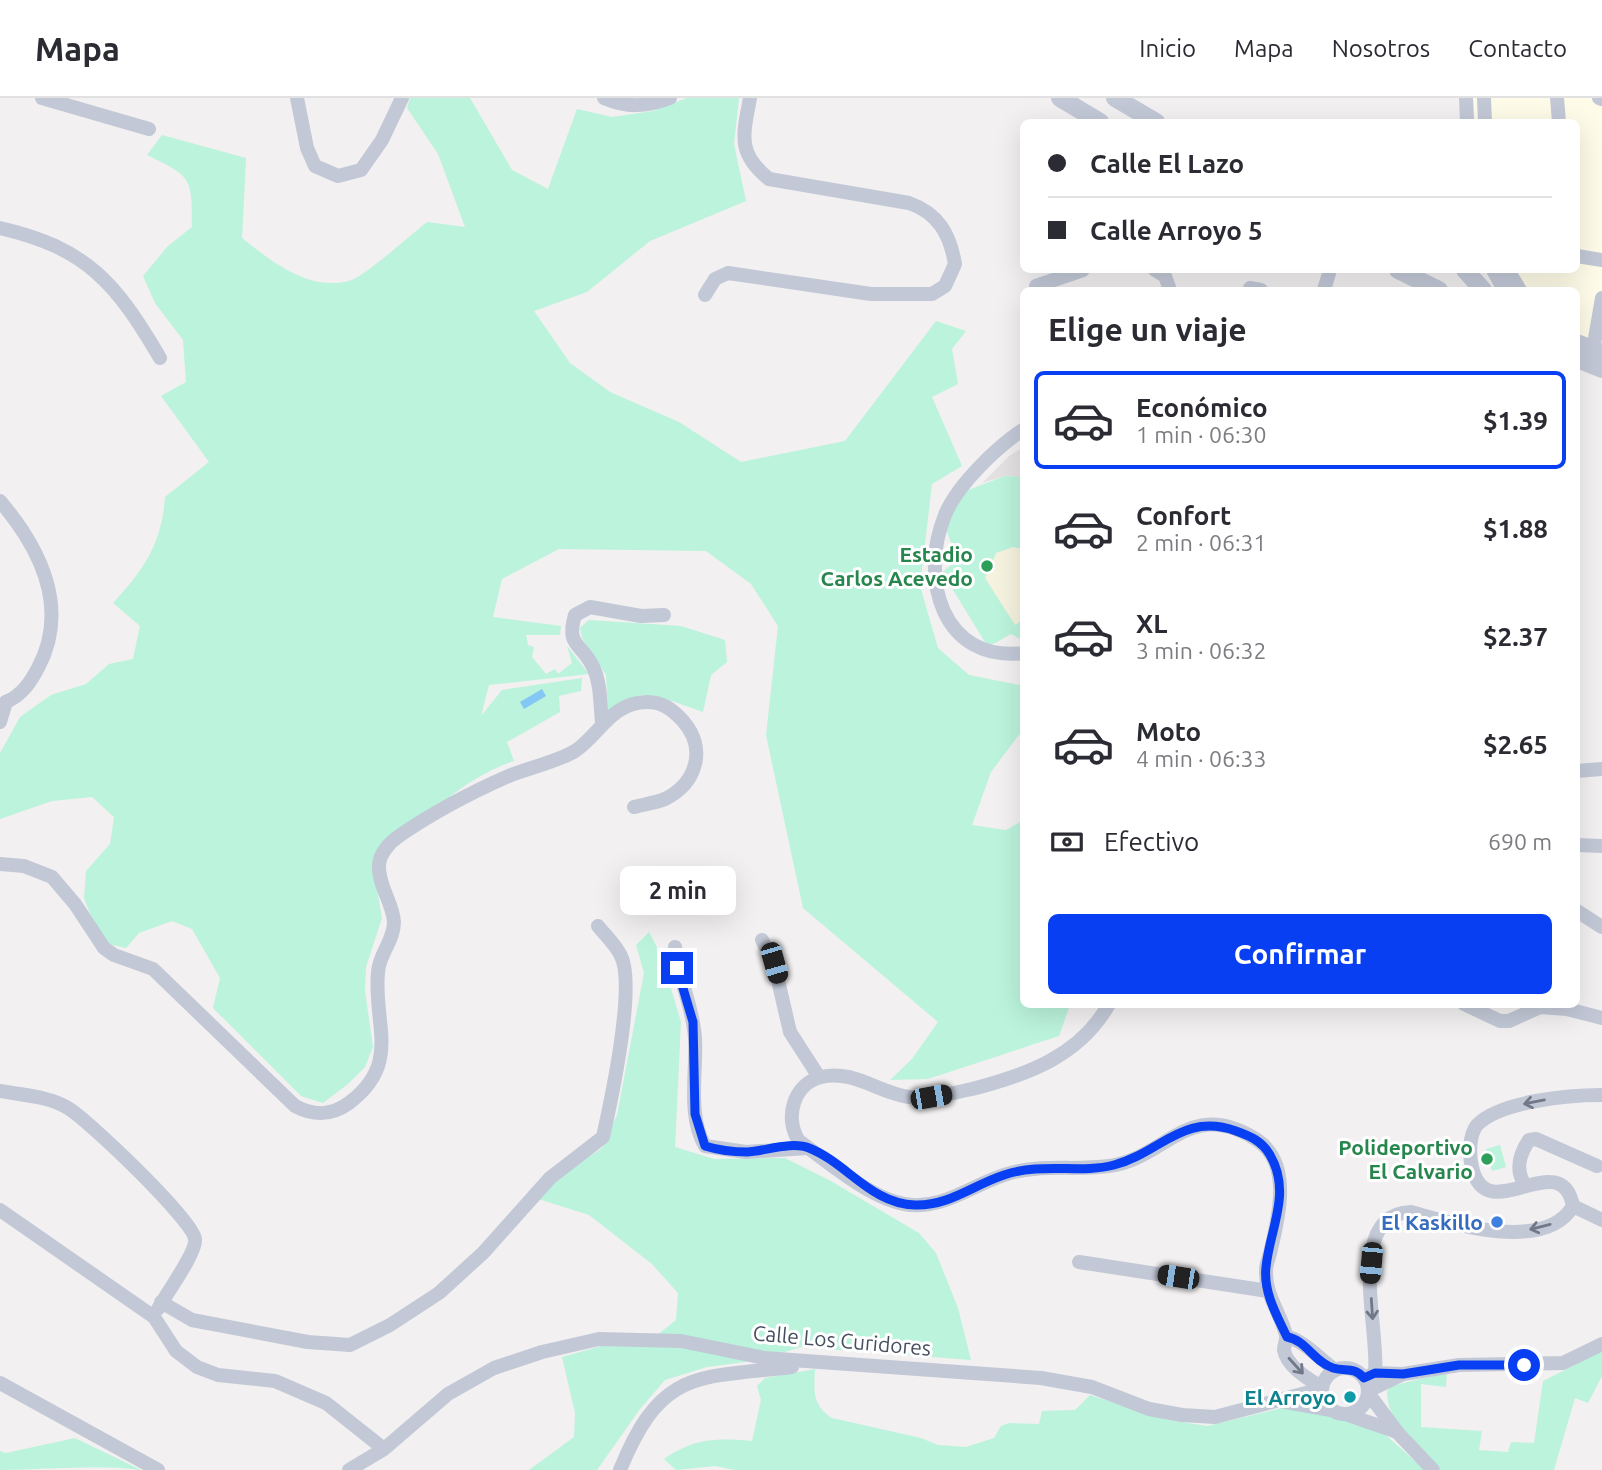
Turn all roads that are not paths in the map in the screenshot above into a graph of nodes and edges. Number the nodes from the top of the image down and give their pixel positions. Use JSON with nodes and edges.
{"nodes":[{"id":1,"x":41,"y":98,"type":"edge"},
{"id":2,"x":297,"y":98,"type":"edge"},
{"id":3,"x":402,"y":98,"type":"edge"},
{"id":4,"x":604,"y":98,"type":"edge"},
{"id":5,"x":670,"y":98,"type":"edge"},
{"id":6,"x":750,"y":98,"type":"edge"},
{"id":7,"x":1060,"y":98,"type":"edge"},
{"id":8,"x":1466,"y":98,"type":"edge"},
{"id":9,"x":1484,"y":98,"type":"edge"},
{"id":10,"x":1557,"y":98,"type":"edge"},
{"id":11,"x":1121,"y":108,"type":"edge"},
{"id":12,"x":1095,"y":119,"type":"edge"},
{"id":13,"x":1148,"y":119,"type":"edge"},
{"id":14,"x":1467,"y":119,"type":"edge"},
{"id":15,"x":1485,"y":119,"type":"edge"},
{"id":16,"x":1559,"y":119,"type":"edge"},
{"id":17,"x":149,"y":129,"type":"dead end"},
{"id":18,"x":0,"y":228,"type":"edge"},
{"id":19,"x":1580,"y":256,"type":"edge"},
{"id":20,"x":1602,"y":260,"type":"edge"},
{"id":21,"x":1074,"y":273,"type":"edge"},
{"id":22,"x":1160,"y":273,"type":"edge"},
{"id":23,"x":1404,"y":273,"type":"edge"},
{"id":24,"x":1468,"y":273,"type":"edge"},
{"id":25,"x":1036,"y":286,"type":"dead end"},
{"id":26,"x":1169,"y":287,"type":"edge"},
{"id":27,"x":1433,"y":287,"type":"edge"},
{"id":28,"x":1480,"y":287,"type":"edge"},
{"id":29,"x":705,"y":295,"type":"dead end"},
{"id":30,"x":1602,"y":298,"type":"edge"},
{"id":31,"x":1587,"y":351,"type":"edge"},
{"id":32,"x":159,"y":358,"type":"dead end"},
{"id":33,"x":1602,"y":369,"type":"edge"},
{"id":34,"x":1020,"y":432,"type":"edge"},
{"id":35,"x":0,"y":501,"type":"edge"},
{"id":36,"x":664,"y":615,"type":"dead end"},
{"id":37,"x":1020,"y":653,"type":"edge"},
{"id":38,"x":3,"y":701,"type":"edge"},
{"id":39,"x":0,"y":722,"type":"edge"},
{"id":40,"x":602,"y":722,"type":"junction"},
{"id":41,"x":1602,"y":769,"type":"edge"},
{"id":42,"x":1580,"y":771,"type":"edge"},
{"id":43,"x":634,"y":807,"type":"dead end"},
{"id":44,"x":1580,"y":845,"type":"edge"},
{"id":45,"x":1602,"y":846,"type":"edge"},
{"id":46,"x":0,"y":864,"type":"edge"},
{"id":47,"x":1580,"y":913,"type":"edge"},
{"id":48,"x":598,"y":926,"type":"dead end"},
{"id":49,"x":1602,"y":927,"type":"edge"},
{"id":50,"x":762,"y":940,"type":"dead end"},
{"id":51,"x":675,"y":947,"type":"dead end"},
{"id":52,"x":1107,"y":1008,"type":"edge"},
{"id":53,"x":1472,"y":1008,"type":"edge"},
{"id":54,"x":1538,"y":1008,"type":"edge"},
{"id":55,"x":1554,"y":1008,"type":"edge"},
{"id":56,"x":1602,"y":1018,"type":"edge"},
{"id":57,"x":819,"y":1077,"type":"junction"},
{"id":58,"x":0,"y":1091,"type":"edge"},
{"id":59,"x":1602,"y":1095,"type":"edge"},
{"id":60,"x":808,"y":1147,"type":"junction"},
{"id":61,"x":1597,"y":1166,"type":"dead end"},
{"id":62,"x":1525,"y":1185,"type":"junction"},
{"id":63,"x":1573,"y":1206,"type":"junction"},
{"id":64,"x":0,"y":1210,"type":"edge"},
{"id":65,"x":1602,"y":1220,"type":"edge"},
{"id":66,"x":1079,"y":1262,"type":"dead end"},
{"id":67,"x":1268,"y":1291,"type":"junction"},
{"id":68,"x":162,"y":1302,"type":"junction"},
{"id":69,"x":154,"y":1317,"type":"junction"},
{"id":70,"x":1287,"y":1337,"type":"junction"},
{"id":71,"x":1602,"y":1344,"type":"edge"},
{"id":72,"x":822,"y":1364,"type":"junction"},
{"id":73,"x":1335,"y":1370,"type":"junction"},
{"id":74,"x":0,"y":1383,"type":"edge"},
{"id":75,"x":1369,"y":1384,"type":"junction"},
{"id":76,"x":1321,"y":1388,"type":"junction"},
{"id":77,"x":1279,"y":1401,"type":"junction"},
{"id":78,"x":1338,"y":1412,"type":"junction"},
{"id":79,"x":1398,"y":1433,"type":"junction"},
{"id":80,"x":384,"y":1449,"type":"junction"},
{"id":81,"x":158,"y":1470,"type":"edge"},
{"id":82,"x":349,"y":1470,"type":"edge"},
{"id":83,"x":620,"y":1470,"type":"edge"},
{"id":84,"x":1433,"y":1470,"type":"edge"}],
"edges":[{"from":1,"to":17,"type":"street"},
{"from":2,"to":3,"type":"street"},
{"from":4,"to":5,"type":"street"},
{"from":6,"to":29,"type":"street"},
{"from":7,"to":12,"type":"street"},
{"from":8,"to":14,"type":"street"},
{"from":9,"to":15,"type":"street"},
{"from":10,"to":16,"type":"street"},
{"from":11,"to":13,"type":"street"},
{"from":18,"to":32,"type":"street"},
{"from":19,"to":20,"type":"street"},
{"from":21,"to":25,"type":"street"},
{"from":22,"to":26,"type":"street"},
{"from":23,"to":27,"type":"street"},
{"from":24,"to":28,"type":"street"},
{"from":30,"to":31,"type":"street"},
{"from":31,"to":33,"type":"street"},
{"from":34,"to":37,"type":"street"},
{"from":35,"to":38,"type":"street"},
{"from":36,"to":40,"type":"street"},
{"from":38,"to":39,"type":"street"},
{"from":40,"to":43,"type":"street"},
{"from":40,"to":46,"type":"street"},
{"from":41,"to":42,"type":"street"},
{"from":44,"to":45,"type":"street"},
{"from":47,"to":49,"type":"street"},
{"from":48,"to":68,"type":"street"},
{"from":50,"to":57,"type":"street"},
{"from":51,"to":60,"type":"street"},
{"from":52,"to":57,"type":"street"},
{"from":53,"to":54,"type":"street"},
{"from":55,"to":56,"type":"street"},
{"from":57,"to":60,"type":"street"},
{"from":58,"to":68,"type":"street"},
{"from":59,"to":62,"type":"street","one_way":true},
{"from":60,"to":67,"type":"street"},
{"from":61,"to":62,"type":"street"},
{"from":62,"to":63,"type":"street"},
{"from":63,"to":65,"type":"street"},
{"from":63,"to":75,"type":"street","one_way":true},
{"from":64,"to":69,"type":"street"},
{"from":66,"to":67,"type":"street"},
{"from":67,"to":70,"type":"street"},
{"from":68,"to":69,"type":"street"},
{"from":69,"to":80,"type":"street"},
{"from":70,"to":73,"type":"street"},
{"from":70,"to":76,"type":"street","one_way":true},
{"from":71,"to":75,"type":"street"},
{"from":72,"to":77,"type":"street","name":"Calle Los Curidores"},
{"from":72,"to":80,"type":"street","name":"Calle Los Curidores"},
{"from":72,"to":83,"type":"street"},
{"from":73,"to":75,"type":"street"},
{"from":73,"to":76,"type":"street"},
{"from":74,"to":81,"type":"street"},
{"from":75,"to":78,"type":"street"},
{"from":75,"to":79,"type":"street"},
{"from":76,"to":77,"type":"street","name":"Calle Los Curidores"},
{"from":76,"to":78,"type":"street"},
{"from":77,"to":78,"type":"street"},
{"from":78,"to":79,"type":"street"},
{"from":79,"to":84,"type":"street"},
{"from":80,"to":82,"type":"street","name":"Calle Los Curidores"}]}
